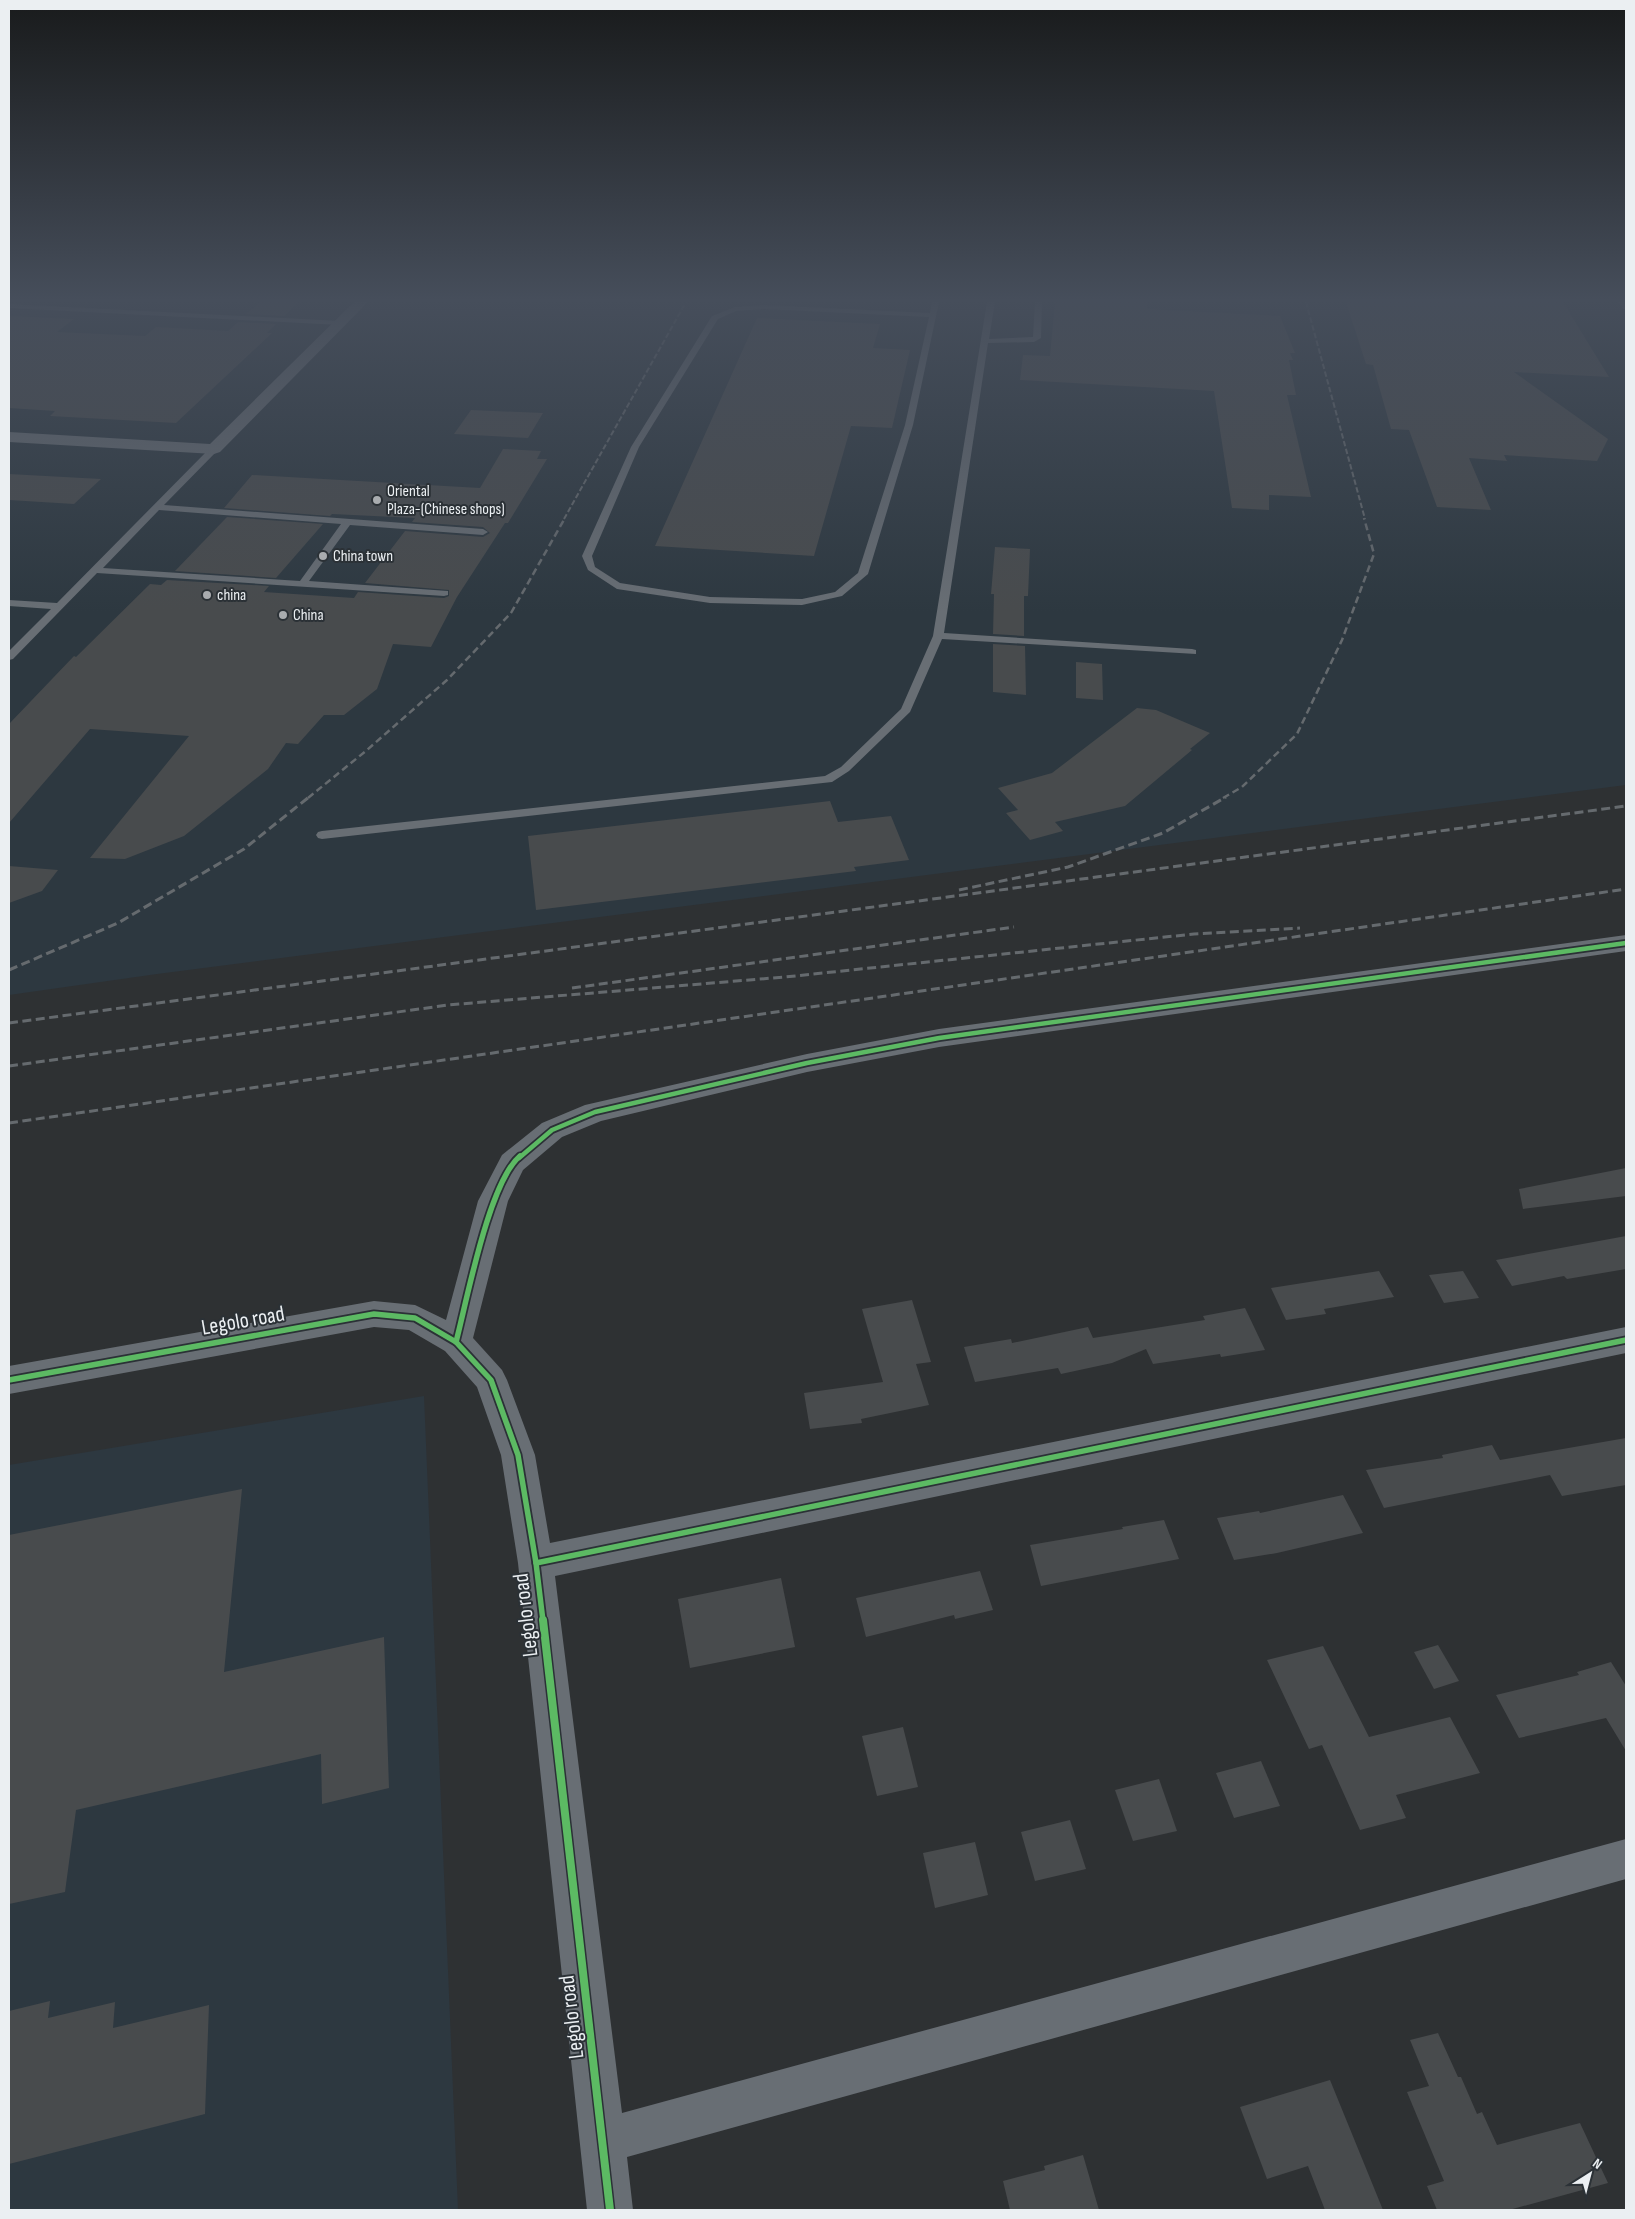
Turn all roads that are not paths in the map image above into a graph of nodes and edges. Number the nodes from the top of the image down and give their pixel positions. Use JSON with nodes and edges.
{"nodes":[{"id":1,"x":257,"y":406,"type":"edge"},
{"id":2,"x":661,"y":406,"type":"edge"},
{"id":3,"x":913,"y":406,"type":"edge"},
{"id":4,"x":975,"y":406,"type":"edge"},
{"id":5,"x":9,"y":437,"type":"edge"},
{"id":6,"x":214,"y":449,"type":"junction"},
{"id":7,"x":157,"y":507,"type":"junction"},
{"id":8,"x":347,"y":522,"type":"junction"},
{"id":9,"x":483,"y":532,"type":"dead end"},
{"id":10,"x":95,"y":570,"type":"junction"},
{"id":11,"x":303,"y":583,"type":"junction"},
{"id":12,"x":444,"y":593,"type":"dead end"},
{"id":13,"x":9,"y":603,"type":"edge"},
{"id":14,"x":60,"y":606,"type":"junction"},
{"id":15,"x":938,"y":636,"type":"junction"},
{"id":16,"x":1192,"y":652,"type":"dead end"},
{"id":17,"x":9,"y":657,"type":"edge"},
{"id":18,"x":322,"y":835,"type":"dead end"},
{"id":19,"x":1626,"y":943,"type":"edge"},
{"id":20,"x":1626,"y":1340,"type":"edge"},
{"id":21,"x":456,"y":1342,"type":"junction"},
{"id":22,"x":9,"y":1380,"type":"edge"},
{"id":23,"x":536,"y":1563,"type":"junction"},
{"id":24,"x":1626,"y":1859,"type":"edge"},
{"id":25,"x":603,"y":2141,"type":"junction"},
{"id":26,"x":610,"y":2210,"type":"edge"}],
"edges":[{"from":1,"to":6,"type":"street"},
{"from":2,"to":3,"type":"lane"},
{"from":4,"to":15,"type":"lane"},
{"from":5,"to":6,"type":"street"},
{"from":6,"to":7,"type":"lane"},
{"from":7,"to":8,"type":"lane"},
{"from":7,"to":10,"type":"lane"},
{"from":8,"to":9,"type":"lane"},
{"from":8,"to":11,"type":"lane"},
{"from":10,"to":11,"type":"lane"},
{"from":10,"to":14,"type":"lane"},
{"from":11,"to":12,"type":"lane"},
{"from":13,"to":14,"type":"lane"},
{"from":14,"to":17,"type":"lane"},
{"from":15,"to":16,"type":"lane"},
{"from":15,"to":18,"type":"lane"},
{"from":19,"to":21,"type":"street"},
{"from":20,"to":23,"type":"street"},
{"from":21,"to":22,"type":"street","name":"Legolo road"},
{"from":21,"to":23,"type":"street","name":"Legolo road"},
{"from":23,"to":25,"type":"street","name":"Legolo road"},
{"from":24,"to":25,"type":"street"},
{"from":25,"to":26,"type":"street","name":"Legolo road"}]}
